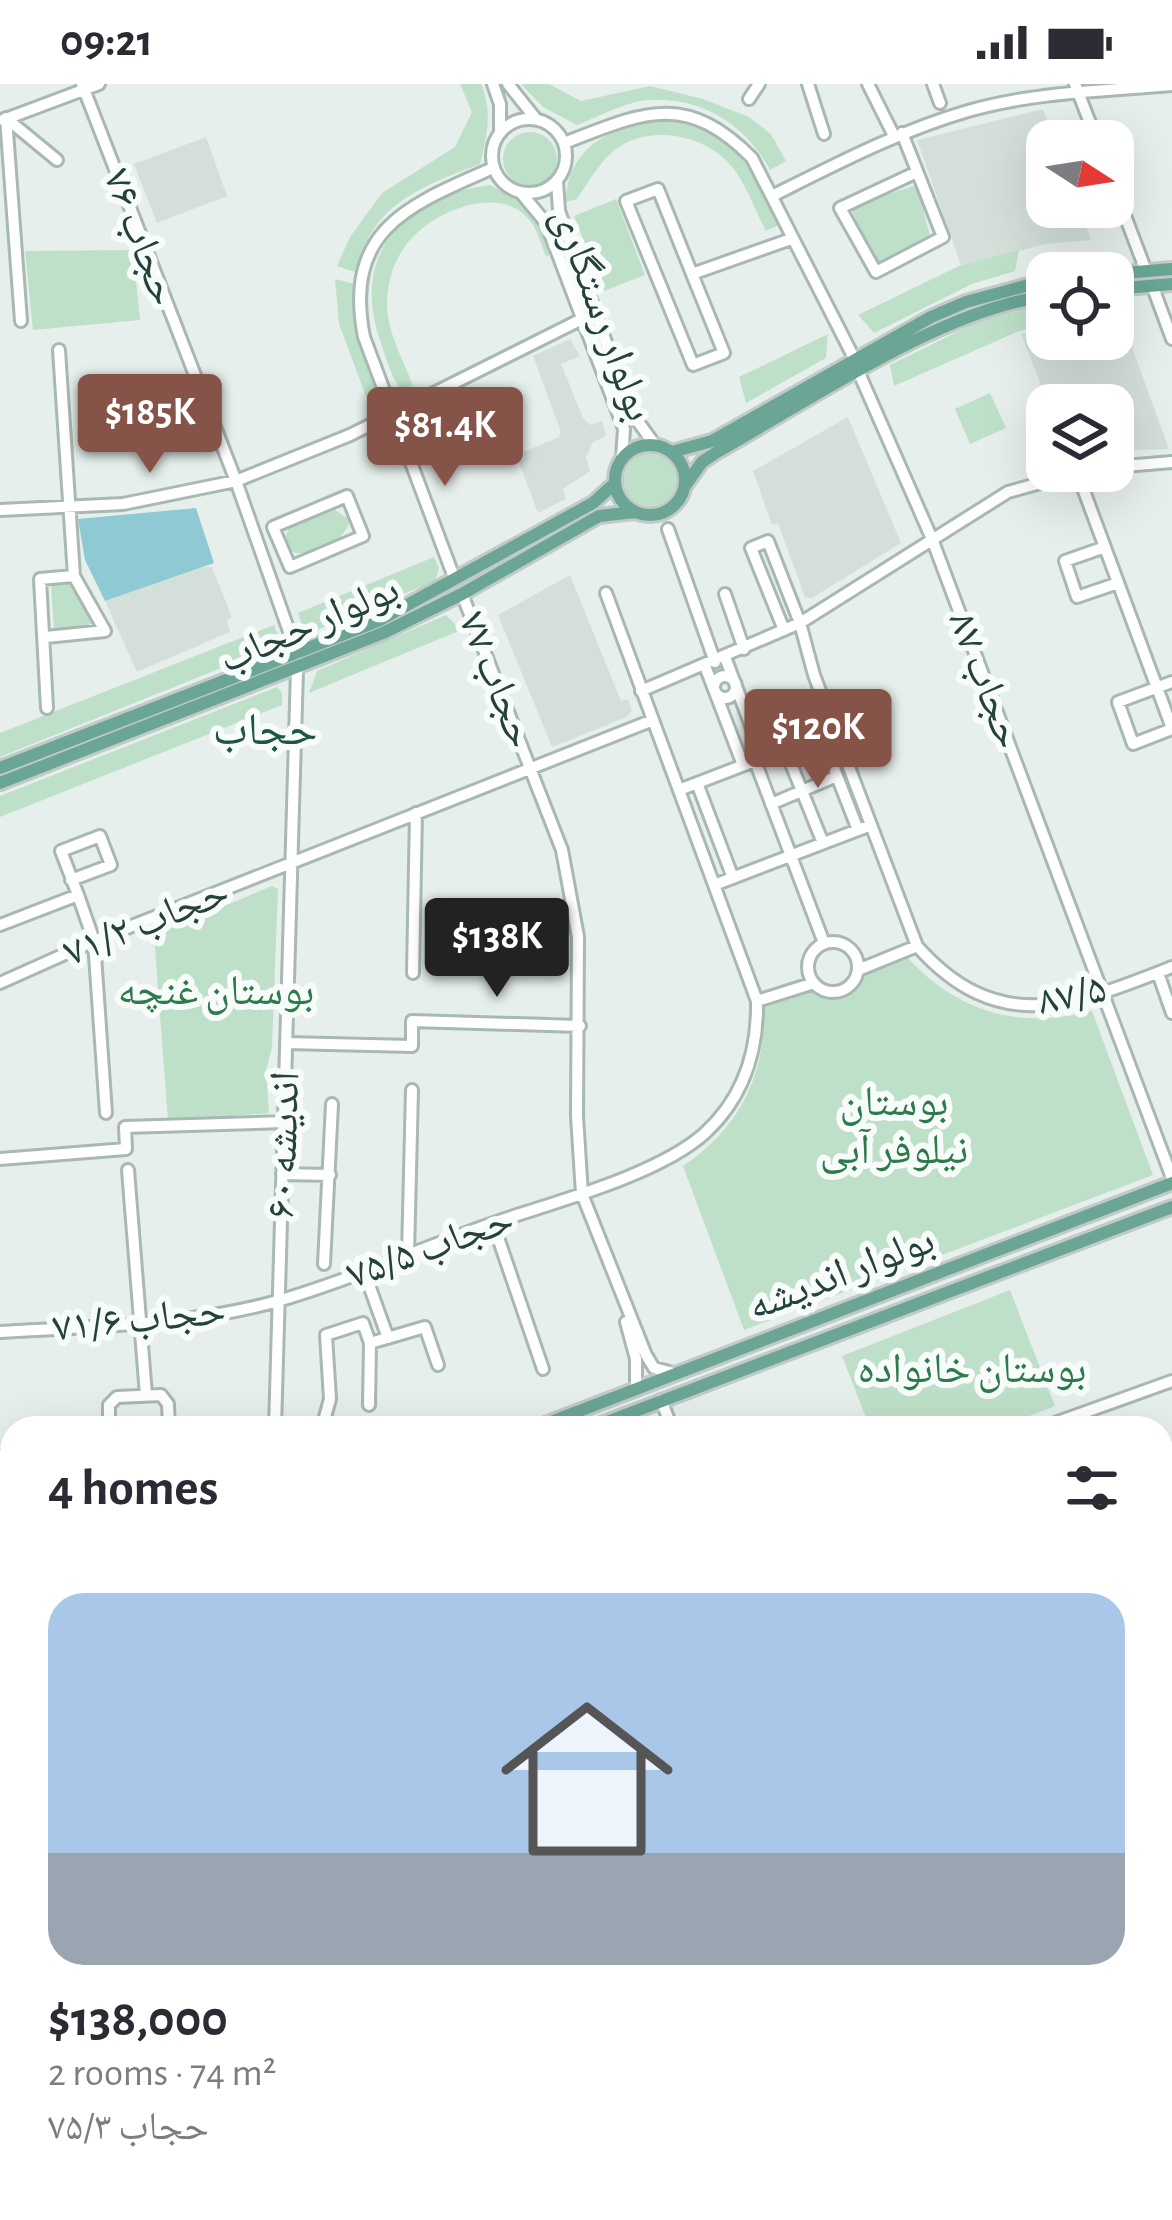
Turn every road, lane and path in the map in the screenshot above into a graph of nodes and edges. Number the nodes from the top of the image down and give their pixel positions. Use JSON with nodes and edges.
{"nodes":[{"id":1,"x":99,"y":84,"type":"edge"},
{"id":2,"x":493,"y":84,"type":"edge"},
{"id":3,"x":508,"y":84,"type":"edge"},
{"id":4,"x":759,"y":84,"type":"edge"},
{"id":5,"x":808,"y":84,"type":"edge"},
{"id":6,"x":868,"y":84,"type":"edge"},
{"id":7,"x":934,"y":84,"type":"edge"},
{"id":8,"x":1172,"y":85,"type":"edge"},
{"id":9,"x":83,"y":87,"type":"edge"},
{"id":10,"x":1077,"y":88,"type":"edge"},
{"id":11,"x":748,"y":99,"type":"dead end"},
{"id":12,"x":940,"y":103,"type":"dead end"},
{"id":13,"x":536,"y":118,"type":"junction"},
{"id":14,"x":3,"y":120,"type":"edge"},
{"id":15,"x":1089,"y":120,"type":"edge"},
{"id":16,"x":500,"y":130,"type":"junction"},
{"id":17,"x":824,"y":134,"type":"dead end"},
{"id":18,"x":898,"y":135,"type":"junction"},
{"id":19,"x":564,"y":143,"type":"junction"},
{"id":20,"x":57,"y":160,"type":"dead end"},
{"id":21,"x":493,"y":168,"type":"junction"},
{"id":22,"x":917,"y":172,"type":"junction"},
{"id":23,"x":557,"y":181,"type":"junction"},
{"id":24,"x":521,"y":193,"type":"junction"},
{"id":25,"x":772,"y":196,"type":"junction"},
{"id":26,"x":1130,"y":228,"type":"edge"},
{"id":27,"x":791,"y":239,"type":"junction"},
{"id":28,"x":1172,"y":268,"type":"edge"},
{"id":29,"x":1146,"y":271,"type":"junction"},
{"id":30,"x":1134,"y":272,"type":"edge"},
{"id":31,"x":692,"y":274,"type":"junction"},
{"id":32,"x":1172,"y":284,"type":"edge"},
{"id":33,"x":1026,"y":286,"type":"edge"},
{"id":34,"x":1152,"y":286,"type":"junction"},
{"id":35,"x":1134,"y":287,"type":"edge"},
{"id":36,"x":1026,"y":301,"type":"edge"},
{"id":37,"x":582,"y":319,"type":"junction"},
{"id":38,"x":21,"y":321,"type":"dead end"},
{"id":39,"x":1172,"y":339,"type":"edge"},
{"id":40,"x":59,"y":350,"type":"dead end"},
{"id":41,"x":857,"y":366,"type":"junction"},
{"id":42,"x":392,"y":413,"type":"junction"},
{"id":43,"x":655,"y":445,"type":"junction"},
{"id":44,"x":672,"y":452,"type":"junction"},
{"id":45,"x":622,"y":458,"type":"junction"},
{"id":46,"x":1172,"y":462,"type":"edge"},
{"id":47,"x":1134,"y":465,"type":"edge"},
{"id":48,"x":236,"y":482,"type":"junction"},
{"id":49,"x":614,"y":484,"type":"junction"},
{"id":50,"x":685,"y":486,"type":"junction"},
{"id":51,"x":1026,"y":487,"type":"edge"},
{"id":52,"x":1087,"y":492,"type":"edge"},
{"id":53,"x":69,"y":506,"type":"junction"},
{"id":54,"x":0,"y":510,"type":"edge"},
{"id":55,"x":635,"y":512,"type":"junction"},
{"id":56,"x":668,"y":529,"type":"dead end"},
{"id":57,"x":932,"y":539,"type":"junction"},
{"id":58,"x":1105,"y":547,"type":"junction"},
{"id":59,"x":286,"y":560,"type":"junction"},
{"id":60,"x":265,"y":570,"type":"junction"},
{"id":61,"x":74,"y":576,"type":"junction"},
{"id":62,"x":1118,"y":583,"type":"junction"},
{"id":63,"x":459,"y":587,"type":"junction"},
{"id":64,"x":606,"y":593,"type":"dead end"},
{"id":65,"x":725,"y":594,"type":"dead end"},
{"id":66,"x":800,"y":623,"type":"junction"},
{"id":67,"x":784,"y":630,"type":"junction"},
{"id":68,"x":46,"y":637,"type":"junction"},
{"id":69,"x":744,"y":649,"type":"junction"},
{"id":70,"x":297,"y":661,"type":"junction"},
{"id":71,"x":715,"y":662,"type":"junction"},
{"id":72,"x":1172,"y":682,"type":"edge"},
{"id":73,"x":736,"y":685,"type":"junction"},
{"id":74,"x":1157,"y":688,"type":"junction"},
{"id":75,"x":641,"y":691,"type":"junction"},
{"id":76,"x":715,"y":693,"type":"junction"},
{"id":77,"x":207,"y":694,"type":"junction"},
{"id":78,"x":47,"y":708,"type":"dead end"},
{"id":79,"x":652,"y":720,"type":"junction"},
{"id":80,"x":1172,"y":728,"type":"edge"},
{"id":81,"x":835,"y":730,"type":"junction"},
{"id":82,"x":821,"y":735,"type":"junction"},
{"id":83,"x":785,"y":749,"type":"junction"},
{"id":84,"x":754,"y":761,"type":"junction"},
{"id":85,"x":531,"y":767,"type":"junction"},
{"id":86,"x":0,"y":768,"type":"edge"},
{"id":87,"x":837,"y":776,"type":"junction"},
{"id":88,"x":0,"y":783,"type":"edge"},
{"id":89,"x":697,"y":783,"type":"junction"},
{"id":90,"x":679,"y":790,"type":"junction"},
{"id":91,"x":802,"y":792,"type":"junction"},
{"id":92,"x":771,"y":804,"type":"junction"},
{"id":93,"x":416,"y":813,"type":"junction"},
{"id":94,"x":871,"y":825,"type":"junction"},
{"id":95,"x":858,"y":830,"type":"junction"},
{"id":96,"x":823,"y":843,"type":"junction"},
{"id":97,"x":791,"y":856,"type":"junction"},
{"id":98,"x":292,"y":862,"type":"junction"},
{"id":99,"x":733,"y":878,"type":"junction"},
{"id":100,"x":71,"y":880,"type":"junction"},
{"id":101,"x":714,"y":885,"type":"junction"},
{"id":102,"x":78,"y":895,"type":"junction"},
{"id":103,"x":0,"y":925,"type":"edge"},
{"id":104,"x":94,"y":941,"type":"junction"},
{"id":105,"x":824,"y":943,"type":"junction"},
{"id":106,"x":917,"y":946,"type":"junction"},
{"id":107,"x":1172,"y":967,"type":"edge"},
{"id":108,"x":858,"y":970,"type":"junction"},
{"id":109,"x":412,"y":973,"type":"dead end"},
{"id":110,"x":1159,"y":973,"type":"junction"},
{"id":111,"x":0,"y":983,"type":"edge"},
{"id":112,"x":814,"y":983,"type":"junction"},
{"id":113,"x":1103,"y":992,"type":"junction"},
{"id":114,"x":1169,"y":996,"type":"edge"},
{"id":115,"x":757,"y":1001,"type":"junction"},
{"id":116,"x":1172,"y":1013,"type":"edge"},
{"id":117,"x":580,"y":1026,"type":"junction"},
{"id":118,"x":286,"y":1043,"type":"junction"},
{"id":119,"x":412,"y":1090,"type":"dead end"},
{"id":120,"x":332,"y":1104,"type":"dead end"},
{"id":121,"x":106,"y":1113,"type":"dead end"},
{"id":122,"x":284,"y":1122,"type":"junction"},
{"id":123,"x":0,"y":1159,"type":"edge"},
{"id":124,"x":128,"y":1170,"type":"dead end"},
{"id":125,"x":283,"y":1174,"type":"junction"},
{"id":126,"x":330,"y":1175,"type":"junction"},
{"id":127,"x":1172,"y":1181,"type":"edge"},
{"id":128,"x":582,"y":1194,"type":"junction"},
{"id":129,"x":1172,"y":1207,"type":"edge"},
{"id":130,"x":493,"y":1223,"type":"junction"},
{"id":131,"x":408,"y":1254,"type":"junction"},
{"id":132,"x":324,"y":1264,"type":"dead end"},
{"id":133,"x":364,"y":1271,"type":"junction"},
{"id":134,"x":614,"y":1279,"type":"junction"},
{"id":135,"x":278,"y":1301,"type":"junction"},
{"id":136,"x":142,"y":1322,"type":"junction"},
{"id":137,"x":0,"y":1332,"type":"edge"},
{"id":138,"x":388,"y":1338,"type":"junction"},
{"id":139,"x":370,"y":1343,"type":"junction"},
{"id":140,"x":438,"y":1365,"type":"dead end"},
{"id":141,"x":543,"y":1369,"type":"dead end"},
{"id":142,"x":673,"y":1373,"type":"junction"},
{"id":143,"x":1172,"y":1381,"type":"edge"},
{"id":144,"x":636,"y":1387,"type":"junction"},
{"id":145,"x":146,"y":1396,"type":"junction"},
{"id":146,"x":661,"y":1400,"type":"junction"},
{"id":147,"x":369,"y":1405,"type":"dead end"},
{"id":148,"x":109,"y":1416,"type":"edge"},
{"id":149,"x":168,"y":1416,"type":"edge"},
{"id":150,"x":275,"y":1416,"type":"edge"},
{"id":151,"x":325,"y":1416,"type":"edge"},
{"id":152,"x":566,"y":1416,"type":"edge"},
{"id":153,"x":621,"y":1416,"type":"edge"},
{"id":154,"x":667,"y":1416,"type":"edge"},
{"id":155,"x":1087,"y":1416,"type":"edge"}],
"edges":[{"from":1,"to":9,"type":"street"},
{"from":2,"to":16,"type":"street"},
{"from":3,"to":13,"type":"street"},
{"from":4,"to":11,"type":"street"},
{"from":5,"to":17,"type":"street"},
{"from":6,"to":18,"type":"street"},
{"from":7,"to":12,"type":"street"},
{"from":8,"to":10,"type":"street"},
{"from":9,"to":14,"type":"street"},
{"from":9,"to":48,"type":"street","name":"حجاب ۷۶"},
{"from":10,"to":15,"type":"street"},
{"from":10,"to":18,"type":"street"},
{"from":13,"to":16,"type":"street"},
{"from":13,"to":19,"type":"street"},
{"from":14,"to":20,"type":"street"},
{"from":14,"to":38,"type":"street"},
{"from":16,"to":21,"type":"street"},
{"from":18,"to":22,"type":"street"},
{"from":18,"to":25,"type":"street"},
{"from":19,"to":23,"type":"street"},
{"from":19,"to":25,"type":"street","name":"حجاب ۸۷"},
{"from":21,"to":24,"type":"street"},
{"from":21,"to":42,"type":"street","name":"حجاب ۷۷"},
{"from":22,"to":22,"type":"street"},
{"from":23,"to":24,"type":"street"},
{"from":23,"to":43,"type":"street","name":"بولوار رستگاری"},
{"from":24,"to":37,"type":"street","name":"بولوار رستگاری"},
{"from":25,"to":27,"type":"street","name":"حجاب ۸۷"},
{"from":26,"to":29,"type":"street"},
{"from":27,"to":31,"type":"street"},
{"from":27,"to":41,"type":"street","name":"حجاب ۸۷"},
{"from":28,"to":29,"type":"main road"},
{"from":29,"to":30,"type":"main road"},
{"from":29,"to":34,"type":"main road"},
{"from":31,"to":31,"type":"street"},
{"from":32,"to":34,"type":"main road"},
{"from":33,"to":41,"type":"main road"},
{"from":34,"to":35,"type":"main road"},
{"from":34,"to":39,"type":"street"},
{"from":36,"to":41,"type":"main road"},
{"from":37,"to":42,"type":"street"},
{"from":37,"to":45,"type":"street","name":"بولوار رستگاری"},
{"from":40,"to":53,"type":"street"},
{"from":41,"to":44,"type":"main road"},
{"from":41,"to":50,"type":"main road"},
{"from":41,"to":57,"type":"street","name":"حجاب ۸۷"},
{"from":42,"to":48,"type":"street"},
{"from":42,"to":63,"type":"street","name":"حجاب ۷۷"},
{"from":43,"to":44,"type":"main road"},
{"from":43,"to":45,"type":"main road"},
{"from":44,"to":50,"type":"main road"},
{"from":45,"to":49,"type":"main road"},
{"from":46,"to":47,"type":"street"},
{"from":48,"to":53,"type":"street"},
{"from":48,"to":60,"type":"street","name":"حجاب ۷۶"},
{"from":49,"to":55,"type":"main road"},
{"from":49,"to":63,"type":"main road","name":"بولوار حجاب"},
{"from":50,"to":55,"type":"main road"},
{"from":51,"to":57,"type":"street"},
{"from":52,"to":58,"type":"street"},
{"from":53,"to":54,"type":"street"},
{"from":53,"to":61,"type":"street"},
{"from":55,"to":63,"type":"main road","name":"بولوار حجاب"},
{"from":56,"to":71,"type":"street"},
{"from":57,"to":66,"type":"street"},
{"from":57,"to":113,"type":"street","name":"حجاب ۸۷"},
{"from":58,"to":62,"type":"street"},
{"from":58,"to":62,"type":"street"},
{"from":59,"to":59,"type":"street"},
{"from":59,"to":60,"type":"street"},
{"from":60,"to":70,"type":"street","name":"حجاب ۷۶"},
{"from":61,"to":68,"type":"street"},
{"from":61,"to":68,"type":"street"},
{"from":62,"to":74,"type":"street"},
{"from":63,"to":70,"type":"main road","name":"بولوار حجاب"},
{"from":63,"to":85,"type":"street","name":"حجاب ۷۷"},
{"from":64,"to":75,"type":"street"},
{"from":65,"to":69,"type":"street"},
{"from":66,"to":67,"type":"street"},
{"from":66,"to":67,"type":"street"},
{"from":66,"to":81,"type":"street"},
{"from":67,"to":69,"type":"street"},
{"from":68,"to":78,"type":"street"},
{"from":69,"to":71,"type":"street"},
{"from":70,"to":77,"type":"main road","name":"بولوار حجاب"},
{"from":70,"to":98,"type":"street","name":"اندیشه ۶۰"},
{"from":71,"to":73,"type":"street"},
{"from":71,"to":75,"type":"street"},
{"from":71,"to":76,"type":"street"},
{"from":72,"to":74,"type":"street"},
{"from":73,"to":76,"type":"street"},
{"from":73,"to":84,"type":"street"},
{"from":74,"to":80,"type":"street"},
{"from":74,"to":80,"type":"street"},
{"from":75,"to":79,"type":"street"},
{"from":76,"to":84,"type":"street"},
{"from":77,"to":86,"type":"main road","name":"بولوار حجاب"},
{"from":77,"to":88,"type":"main road","name":"بولوار حجاب"},
{"from":79,"to":85,"type":"street","name":"حجاب ۷۱/۲"},
{"from":79,"to":90,"type":"street"},
{"from":81,"to":82,"type":"street"},
{"from":81,"to":94,"type":"street"},
{"from":82,"to":83,"type":"street"},
{"from":82,"to":87,"type":"street"},
{"from":83,"to":84,"type":"street"},
{"from":83,"to":91,"type":"street"},
{"from":84,"to":89,"type":"street"},
{"from":84,"to":92,"type":"street"},
{"from":85,"to":93,"type":"street","name":"حجاب ۷۱/۲"},
{"from":85,"to":117,"type":"street","name":"حجاب ۷۷"},
{"from":87,"to":91,"type":"street"},
{"from":87,"to":95,"type":"street"},
{"from":89,"to":90,"type":"street"},
{"from":89,"to":99,"type":"street"},
{"from":90,"to":101,"type":"street"},
{"from":91,"to":92,"type":"street"},
{"from":91,"to":96,"type":"street"},
{"from":92,"to":97,"type":"street"},
{"from":93,"to":98,"type":"street","name":"حجاب ۷۱/۲"},
{"from":93,"to":109,"type":"street"},
{"from":94,"to":95,"type":"street"},
{"from":94,"to":106,"type":"street"},
{"from":95,"to":96,"type":"street"},
{"from":96,"to":97,"type":"street"},
{"from":97,"to":99,"type":"street"},
{"from":97,"to":105,"type":"street"},
{"from":98,"to":104,"type":"street","name":"حجاب ۷۱/۲"},
{"from":98,"to":118,"type":"street","name":"اندیشه ۶۰"},
{"from":99,"to":101,"type":"street"},
{"from":100,"to":100,"type":"street"},
{"from":100,"to":102,"type":"street"},
{"from":101,"to":115,"type":"street"},
{"from":102,"to":103,"type":"street"},
{"from":102,"to":104,"type":"street"},
{"from":104,"to":111,"type":"street","name":"حجاب ۷۱/۲"},
{"from":104,"to":121,"type":"street"},
{"from":105,"to":108,"type":"street"},
{"from":105,"to":112,"type":"street"},
{"from":106,"to":108,"type":"street"},
{"from":106,"to":113,"type":"street","name":"۸۷/۵"},
{"from":107,"to":110,"type":"street","name":"۸۷/۵"},
{"from":108,"to":112,"type":"street"},
{"from":110,"to":113,"type":"street","name":"۸۷/۵"},
{"from":110,"to":114,"type":"street"},
{"from":112,"to":115,"type":"street"},
{"from":113,"to":127,"type":"street","name":"حجاب ۸۷"},
{"from":114,"to":116,"type":"street"},
{"from":115,"to":128,"type":"street","name":"حجاب ۷۵/۵"},
{"from":117,"to":118,"type":"street"},
{"from":117,"to":128,"type":"street","name":"حجاب ۷۷"},
{"from":118,"to":122,"type":"street","name":"اندیشه ۶۰"},
{"from":119,"to":131,"type":"street"},
{"from":120,"to":126,"type":"street"},
{"from":122,"to":123,"type":"street"},
{"from":122,"to":125,"type":"street","name":"اندیشه ۶۰"},
{"from":124,"to":136,"type":"street"},
{"from":125,"to":126,"type":"street"},
{"from":125,"to":135,"type":"street","name":"اندیشه ۶۰"},
{"from":126,"to":132,"type":"street"},
{"from":127,"to":142,"type":"main road","name":"بولوار اندیشه"},
{"from":128,"to":130,"type":"street","name":"حجاب ۷۵/۵"},
{"from":128,"to":134,"type":"street","name":"حجاب ۷۷"},
{"from":129,"to":146,"type":"main road","name":"بولوار اندیشه"},
{"from":130,"to":131,"type":"street","name":"حجاب ۷۵/۵"},
{"from":130,"to":141,"type":"street"},
{"from":131,"to":133,"type":"street","name":"حجاب ۷۵/۵"},
{"from":133,"to":135,"type":"street","name":"حجاب ۷۵/۵"},
{"from":133,"to":138,"type":"street"},
{"from":134,"to":142,"type":"street"},
{"from":134,"to":144,"type":"street"},
{"from":135,"to":136,"type":"street","name":"حجاب ۷۱/۶"},
{"from":135,"to":150,"type":"street","name":"اندیشه ۶۰"},
{"from":136,"to":137,"type":"street","name":"حجاب ۷۱/۶"},
{"from":136,"to":145,"type":"street"},
{"from":138,"to":139,"type":"street"},
{"from":138,"to":140,"type":"street"},
{"from":139,"to":147,"type":"street"},
{"from":139,"to":151,"type":"street"},
{"from":142,"to":144,"type":"main road","name":"بولوار اندیشه"},
{"from":143,"to":155,"type":"street"},
{"from":144,"to":152,"type":"main road","name":"بولوار اندیشه"},
{"from":145,"to":148,"type":"street"},
{"from":145,"to":149,"type":"street"},
{"from":146,"to":153,"type":"main road","name":"بولوار اندیشه"},
{"from":146,"to":154,"type":"street"}]}
